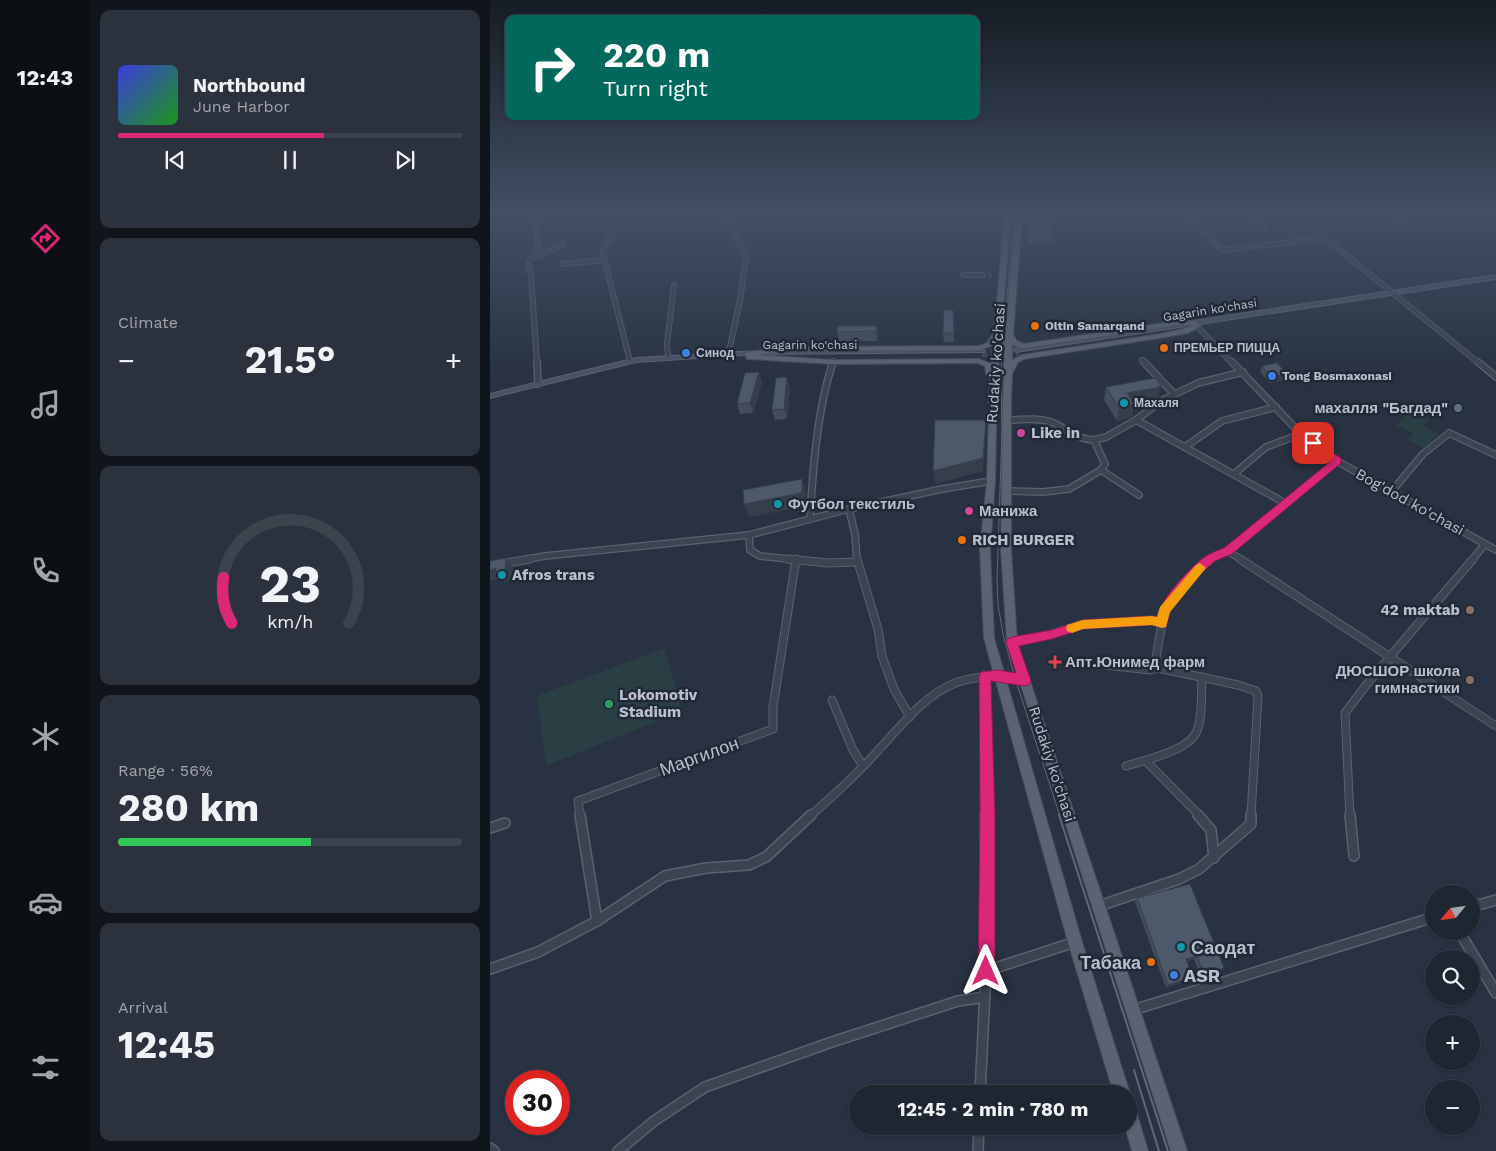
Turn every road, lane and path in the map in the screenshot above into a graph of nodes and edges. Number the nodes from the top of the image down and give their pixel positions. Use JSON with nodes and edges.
{"nodes":[{"id":1,"x":529,"y":267,"type":"edge"},
{"id":2,"x":530,"y":267,"type":"edge"},
{"id":3,"x":606,"y":267,"type":"edge"},
{"id":4,"x":745,"y":267,"type":"edge"},
{"id":5,"x":1004,"y":267,"type":"edge"},
{"id":6,"x":1016,"y":267,"type":"edge"},
{"id":7,"x":1360,"y":267,"type":"edge"},
{"id":8,"x":531,"y":275,"type":"junction"},
{"id":9,"x":963,"y":275,"type":"dead end"},
{"id":10,"x":982,"y":276,"type":"tunnel mouth"},
{"id":11,"x":1496,"y":278,"type":"edge"},
{"id":12,"x":674,"y":285,"type":"dead end"},
{"id":13,"x":1002,"y":289,"type":"junction"},
{"id":14,"x":1014,"y":290,"type":"junction"},
{"id":15,"x":1393,"y":294,"type":"junction"},
{"id":16,"x":1196,"y":324,"type":"junction"},
{"id":17,"x":1003,"y":334,"type":"junction"},
{"id":18,"x":1017,"y":352,"type":"tunnel mouth"},
{"id":19,"x":982,"y":353,"type":"tunnel mouth"},
{"id":20,"x":750,"y":355,"type":"junction"},
{"id":21,"x":728,"y":356,"type":"junction"},
{"id":22,"x":668,"y":358,"type":"junction"},
{"id":23,"x":1142,"y":360,"type":"dead end"},
{"id":24,"x":630,"y":361,"type":"junction"},
{"id":25,"x":833,"y":362,"type":"junction"},
{"id":26,"x":1243,"y":372,"type":"junction"},
{"id":27,"x":1008,"y":375,"type":"junction"},
{"id":28,"x":1496,"y":377,"type":"edge"},
{"id":29,"x":993,"y":382,"type":"junction"},
{"id":30,"x":538,"y":384,"type":"junction"},
{"id":31,"x":1174,"y":394,"type":"junction"},
{"id":32,"x":490,"y":396,"type":"edge"},
{"id":33,"x":993,"y":400,"type":"junction"},
{"id":34,"x":1007,"y":401,"type":"junction"},
{"id":35,"x":1276,"y":407,"type":"junction"},
{"id":36,"x":1008,"y":420,"type":"junction"},
{"id":37,"x":1136,"y":420,"type":"junction"},
{"id":38,"x":1301,"y":434,"type":"junction"},
{"id":39,"x":1094,"y":440,"type":"junction"},
{"id":40,"x":1185,"y":447,"type":"junction"},
{"id":41,"x":1496,"y":455,"type":"edge"},
{"id":42,"x":1337,"y":461,"type":"junction"},
{"id":43,"x":1100,"y":470,"type":"junction"},
{"id":44,"x":1234,"y":474,"type":"junction"},
{"id":45,"x":991,"y":481,"type":"junction"},
{"id":46,"x":1008,"y":491,"type":"junction"},
{"id":47,"x":1392,"y":491,"type":"junction"},
{"id":48,"x":1139,"y":496,"type":"dead end"},
{"id":49,"x":1285,"y":503,"type":"junction"},
{"id":50,"x":849,"y":509,"type":"junction"},
{"id":51,"x":810,"y":518,"type":"junction"},
{"id":52,"x":749,"y":535,"type":"junction"},
{"id":53,"x":1485,"y":544,"type":"junction"},
{"id":54,"x":1496,"y":550,"type":"edge"},
{"id":55,"x":1228,"y":551,"type":"junction"},
{"id":56,"x":796,"y":559,"type":"junction"},
{"id":57,"x":857,"y":562,"type":"junction"},
{"id":58,"x":490,"y":566,"type":"edge"},
{"id":59,"x":1162,"y":623,"type":"junction"},
{"id":60,"x":1012,"y":642,"type":"junction"},
{"id":61,"x":1390,"y":656,"type":"junction"},
{"id":62,"x":1106,"y":665,"type":"dead end"},
{"id":63,"x":1158,"y":668,"type":"junction"},
{"id":64,"x":999,"y":675,"type":"junction"},
{"id":65,"x":985,"y":676,"type":"junction"},
{"id":66,"x":1202,"y":677,"type":"junction"},
{"id":67,"x":1024,"y":681,"type":"junction"},
{"id":68,"x":832,"y":700,"type":"dead end"},
{"id":69,"x":910,"y":717,"type":"junction"},
{"id":70,"x":1496,"y":726,"type":"edge"},
{"id":71,"x":1146,"y":760,"type":"junction"},
{"id":72,"x":863,"y":766,"type":"junction"},
{"id":73,"x":1126,"y":766,"type":"dead end"},
{"id":74,"x":505,"y":823,"type":"dead end"},
{"id":75,"x":490,"y":828,"type":"edge"},
{"id":76,"x":1354,"y":856,"type":"dead end"},
{"id":77,"x":1214,"y":858,"type":"junction"},
{"id":78,"x":1496,"y":900,"type":"edge"},
{"id":79,"x":1480,"y":904,"type":"edge"},
{"id":80,"x":1099,"y":906,"type":"junction"},
{"id":81,"x":1425,"y":920,"type":"edge"},
{"id":82,"x":598,"y":921,"type":"junction"},
{"id":83,"x":1464,"y":940,"type":"edge"},
{"id":84,"x":1075,"y":942,"type":"junction"},
{"id":85,"x":490,"y":969,"type":"edge"},
{"id":86,"x":986,"y":971,"type":"junction"},
{"id":87,"x":1496,"y":993,"type":"edge"},
{"id":88,"x":985,"y":997,"type":"junction"},
{"id":89,"x":1133,"y":1010,"type":"junction"},
{"id":90,"x":980,"y":1085,"type":"edge"},
{"id":91,"x":1119,"y":1085,"type":"edge"},
{"id":92,"x":979,"y":1135,"type":"edge"},
{"id":93,"x":1135,"y":1135,"type":"edge"},
{"id":94,"x":490,"y":1148,"type":"edge"},
{"id":95,"x":494,"y":1151,"type":"edge"},
{"id":96,"x":618,"y":1151,"type":"edge"},
{"id":97,"x":978,"y":1151,"type":"edge"},
{"id":98,"x":1140,"y":1151,"type":"edge"},
{"id":99,"x":1179,"y":1151,"type":"edge"}],
"edges":[{"from":1,"to":8,"type":"street"},
{"from":2,"to":8,"type":"street"},
{"from":3,"to":24,"type":"street"},
{"from":4,"to":21,"type":"street"},
{"from":5,"to":13,"type":"main road","name":"Rudakiy ko'chasi"},
{"from":6,"to":14,"type":"main road","name":"Rudakiy ko'chasi"},
{"from":7,"to":15,"type":"street"},
{"from":8,"to":30,"type":"street"},
{"from":9,"to":10,"type":"street"},
{"from":11,"to":15,"type":"main road","name":"Gagarin ko'chasi"},
{"from":12,"to":22,"type":"street"},
{"from":13,"to":14,"type":"main road"},
{"from":13,"to":17,"type":"main road","name":"Rudakiy ko'chasi"},
{"from":14,"to":17,"type":"main road","name":"Rudakiy ko'chasi"},
{"from":15,"to":16,"type":"main road","name":"Gagarin ko'chasi"},
{"from":15,"to":28,"type":"street"},
{"from":16,"to":17,"type":"main road"},
{"from":16,"to":18,"type":"main road","name":"Gagarin ko'chasi"},
{"from":16,"to":26,"type":"street","name":"Bog'dod ko'chasi"},
{"from":16,"to":27,"type":"main road"},
{"from":17,"to":20,"type":"main road"},
{"from":17,"to":27,"type":"main road","name":"Rudakiy ko'chasi"},
{"from":17,"to":29,"type":"main road","name":"Rudakiy ko'chasi"},
{"from":19,"to":20,"type":"main road","name":"Gagarin ko'chasi"},
{"from":20,"to":21,"type":"main road","name":"Gagarin ko'chasi"},
{"from":20,"to":25,"type":"main road"},
{"from":21,"to":22,"type":"main road","name":"Gagarin ko'chasi"},
{"from":22,"to":24,"type":"main road","name":"Gagarin ko'chasi"},
{"from":23,"to":31,"type":"street"},
{"from":24,"to":30,"type":"main road","name":"Gagarin ko'chasi"},
{"from":25,"to":29,"type":"main road"},
{"from":25,"to":51,"type":"street"},
{"from":26,"to":31,"type":"street"},
{"from":26,"to":35,"type":"street","name":"Bog'dod ko'chasi"},
{"from":27,"to":34,"type":"main road","name":"Rudakiy ko'chasi"},
{"from":29,"to":33,"type":"main road","name":"Rudakiy ko'chasi"},
{"from":30,"to":32,"type":"main road","name":"Gagarin ko'chasi"},
{"from":31,"to":37,"type":"street"},
{"from":33,"to":34,"type":"main road"},
{"from":33,"to":45,"type":"main road","name":"Rudakiy ko'chasi"},
{"from":34,"to":36,"type":"main road","name":"Rudakiy ko'chasi"},
{"from":35,"to":38,"type":"street","name":"Bog'dod ko'chasi"},
{"from":35,"to":40,"type":"street"},
{"from":36,"to":39,"type":"street"},
{"from":36,"to":46,"type":"main road","name":"Rudakiy ko'chasi"},
{"from":37,"to":39,"type":"street"},
{"from":37,"to":40,"type":"street"},
{"from":38,"to":42,"type":"street","name":"Bog'dod ko'chasi"},
{"from":38,"to":44,"type":"street"},
{"from":39,"to":43,"type":"street"},
{"from":40,"to":44,"type":"street"},
{"from":41,"to":47,"type":"street"},
{"from":42,"to":47,"type":"street","name":"Bog'dod ko'chasi"},
{"from":42,"to":49,"type":"street"},
{"from":43,"to":46,"type":"street"},
{"from":43,"to":48,"type":"street"},
{"from":44,"to":49,"type":"street"},
{"from":45,"to":50,"type":"street"},
{"from":45,"to":64,"type":"main road","name":"Rudakiy ko'chasi"},
{"from":46,"to":60,"type":"main road","name":"Rudakiy ko'chasi"},
{"from":47,"to":53,"type":"street","name":"Bog'dod ko'chasi"},
{"from":49,"to":55,"type":"street"},
{"from":50,"to":51,"type":"street"},
{"from":50,"to":57,"type":"street"},
{"from":51,"to":52,"type":"street"},
{"from":52,"to":56,"type":"street"},
{"from":52,"to":58,"type":"street"},
{"from":53,"to":54,"type":"street","name":"Bog'dod ko'chasi"},
{"from":53,"to":61,"type":"street"},
{"from":55,"to":59,"type":"street"},
{"from":55,"to":61,"type":"street"},
{"from":56,"to":57,"type":"street"},
{"from":56,"to":82,"type":"street","name":"Маргилон"},
{"from":57,"to":69,"type":"street"},
{"from":59,"to":60,"type":"street"},
{"from":59,"to":63,"type":"street"},
{"from":60,"to":67,"type":"main road","name":"Rudakiy ko'chasi"},
{"from":61,"to":70,"type":"street"},
{"from":61,"to":76,"type":"street"},
{"from":62,"to":63,"type":"street"},
{"from":63,"to":66,"type":"street"},
{"from":64,"to":65,"type":"street"},
{"from":64,"to":67,"type":"street"},
{"from":64,"to":84,"type":"main road","name":"Rudakiy ko'chasi"},
{"from":65,"to":69,"type":"street"},
{"from":65,"to":86,"type":"street"},
{"from":66,"to":71,"type":"street"},
{"from":66,"to":77,"type":"street"},
{"from":67,"to":80,"type":"main road","name":"Rudakiy ko'chasi"},
{"from":68,"to":72,"type":"street"},
{"from":69,"to":72,"type":"street"},
{"from":71,"to":73,"type":"street"},
{"from":71,"to":77,"type":"street"},
{"from":72,"to":82,"type":"street"},
{"from":74,"to":75,"type":"street"},
{"from":77,"to":80,"type":"street"},
{"from":78,"to":79,"type":"street"},
{"from":80,"to":89,"type":"main road","name":"Rudakiy ko'chasi"},
{"from":81,"to":89,"type":"street"},
{"from":82,"to":85,"type":"street"},
{"from":83,"to":87,"type":"street"},
{"from":84,"to":86,"type":"street"},
{"from":84,"to":91,"type":"main road","name":"Rudakiy ko'chasi"},
{"from":86,"to":88,"type":"street"},
{"from":88,"to":90,"type":"street"},
{"from":88,"to":96,"type":"street"},
{"from":89,"to":99,"type":"main road","name":"Rudakiy ko'chasi"},
{"from":92,"to":97,"type":"street"},
{"from":93,"to":98,"type":"main road"},
{"from":94,"to":95,"type":"street"}]}
